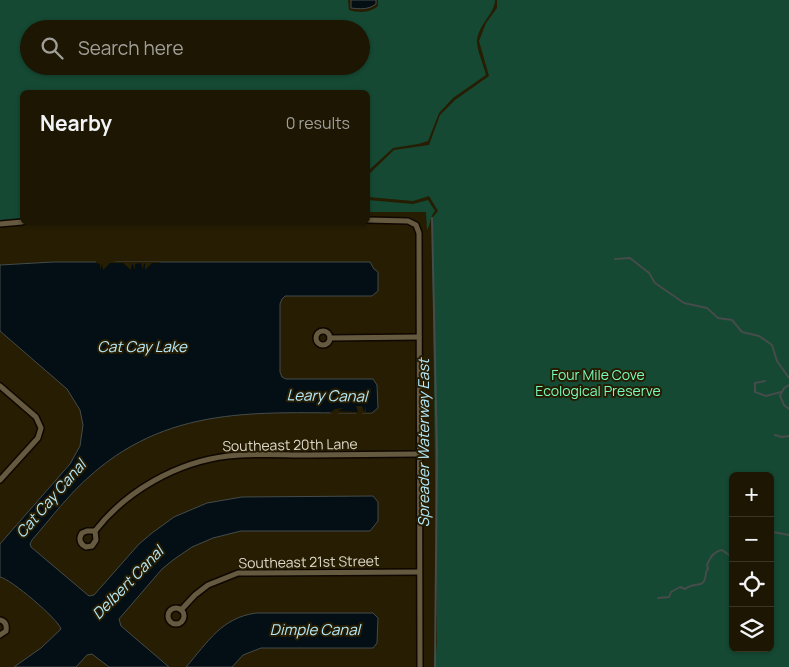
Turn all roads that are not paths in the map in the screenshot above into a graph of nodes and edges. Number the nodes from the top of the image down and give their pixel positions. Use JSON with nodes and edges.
{"nodes":[{"id":1,"x":370,"y":220,"type":"edge"},
{"id":2,"x":20,"y":222,"type":"edge"},
{"id":3,"x":0,"y":224,"type":"edge"},
{"id":4,"x":419,"y":337,"type":"junction"},
{"id":5,"x":330,"y":338,"type":"dead end"},
{"id":6,"x":0,"y":386,"type":"edge"},
{"id":7,"x":419,"y":454,"type":"junction"},
{"id":8,"x":0,"y":480,"type":"edge"},
{"id":9,"x":95,"y":531,"type":"dead end"},
{"id":10,"x":419,"y":572,"type":"junction"},
{"id":11,"x":182,"y":610,"type":"dead end"},
{"id":12,"x":0,"y":620,"type":"edge"},
{"id":13,"x":0,"y":635,"type":"edge"},
{"id":14,"x":420,"y":667,"type":"edge"}],
"edges":[{"from":1,"to":4,"type":"street"},
{"from":2,"to":3,"type":"street"},
{"from":4,"to":5,"type":"street"},
{"from":4,"to":7,"type":"street"},
{"from":6,"to":8,"type":"street"},
{"from":7,"to":9,"type":"street","name":"Southeast 20th Lane"},
{"from":7,"to":10,"type":"street"},
{"from":10,"to":11,"type":"street","name":"Southeast 21st Street"},
{"from":10,"to":14,"type":"street"},
{"from":12,"to":13,"type":"street"}]}
